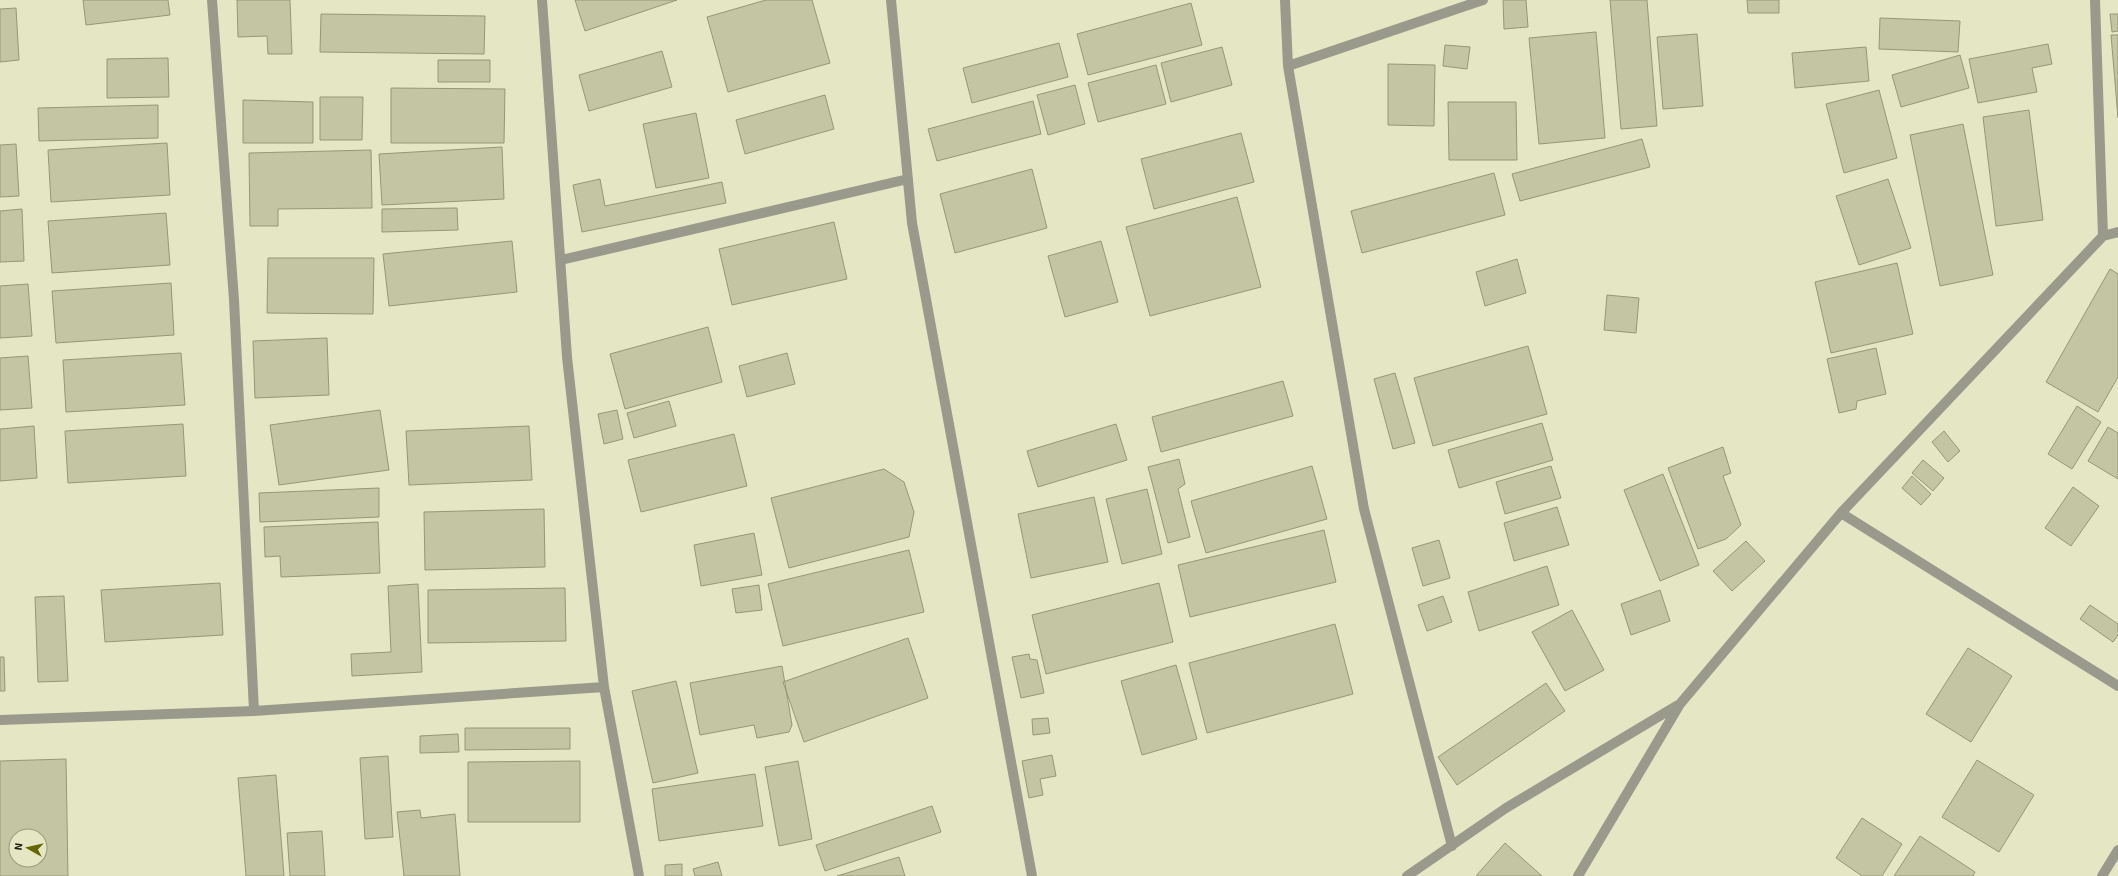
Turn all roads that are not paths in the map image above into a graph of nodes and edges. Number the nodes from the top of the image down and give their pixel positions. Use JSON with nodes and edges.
{"nodes":[{"id":1,"x":212,"y":0,"type":"edge"},
{"id":2,"x":542,"y":0,"type":"edge"},
{"id":3,"x":891,"y":0,"type":"edge"},
{"id":4,"x":1285,"y":0,"type":"edge"},
{"id":5,"x":1483,"y":0,"type":"edge"},
{"id":6,"x":2095,"y":0,"type":"edge"},
{"id":7,"x":1288,"y":66,"type":"junction"},
{"id":8,"x":908,"y":179,"type":"junction"},
{"id":9,"x":2118,"y":232,"type":"edge"},
{"id":10,"x":2103,"y":236,"type":"junction"},
{"id":11,"x":561,"y":260,"type":"junction"},
{"id":12,"x":1841,"y":513,"type":"junction"},
{"id":13,"x":2118,"y":686,"type":"edge"},
{"id":14,"x":604,"y":687,"type":"junction"},
{"id":15,"x":1680,"y":704,"type":"junction"},
{"id":16,"x":254,"y":711,"type":"junction"},
{"id":17,"x":0,"y":720,"type":"edge"},
{"id":18,"x":1452,"y":846,"type":"junction"},
{"id":19,"x":2118,"y":850,"type":"edge"},
{"id":20,"x":639,"y":876,"type":"edge"},
{"id":21,"x":1032,"y":876,"type":"edge"},
{"id":22,"x":1407,"y":876,"type":"edge"},
{"id":23,"x":1578,"y":876,"type":"edge"},
{"id":24,"x":2102,"y":876,"type":"edge"}],
"edges":[{"from":1,"to":16,"type":"street"},
{"from":2,"to":11,"type":"street"},
{"from":3,"to":8,"type":"street"},
{"from":4,"to":7,"type":"street"},
{"from":5,"to":7,"type":"street"},
{"from":6,"to":10,"type":"street"},
{"from":7,"to":18,"type":"street"},
{"from":8,"to":11,"type":"street"},
{"from":8,"to":21,"type":"street"},
{"from":9,"to":10,"type":"street"},
{"from":10,"to":12,"type":"street"},
{"from":11,"to":14,"type":"street"},
{"from":12,"to":13,"type":"street"},
{"from":12,"to":15,"type":"street"},
{"from":14,"to":16,"type":"street"},
{"from":14,"to":20,"type":"street"},
{"from":15,"to":18,"type":"street"},
{"from":15,"to":23,"type":"street"},
{"from":16,"to":17,"type":"street"},
{"from":18,"to":22,"type":"street"},
{"from":19,"to":24,"type":"street"}]}
